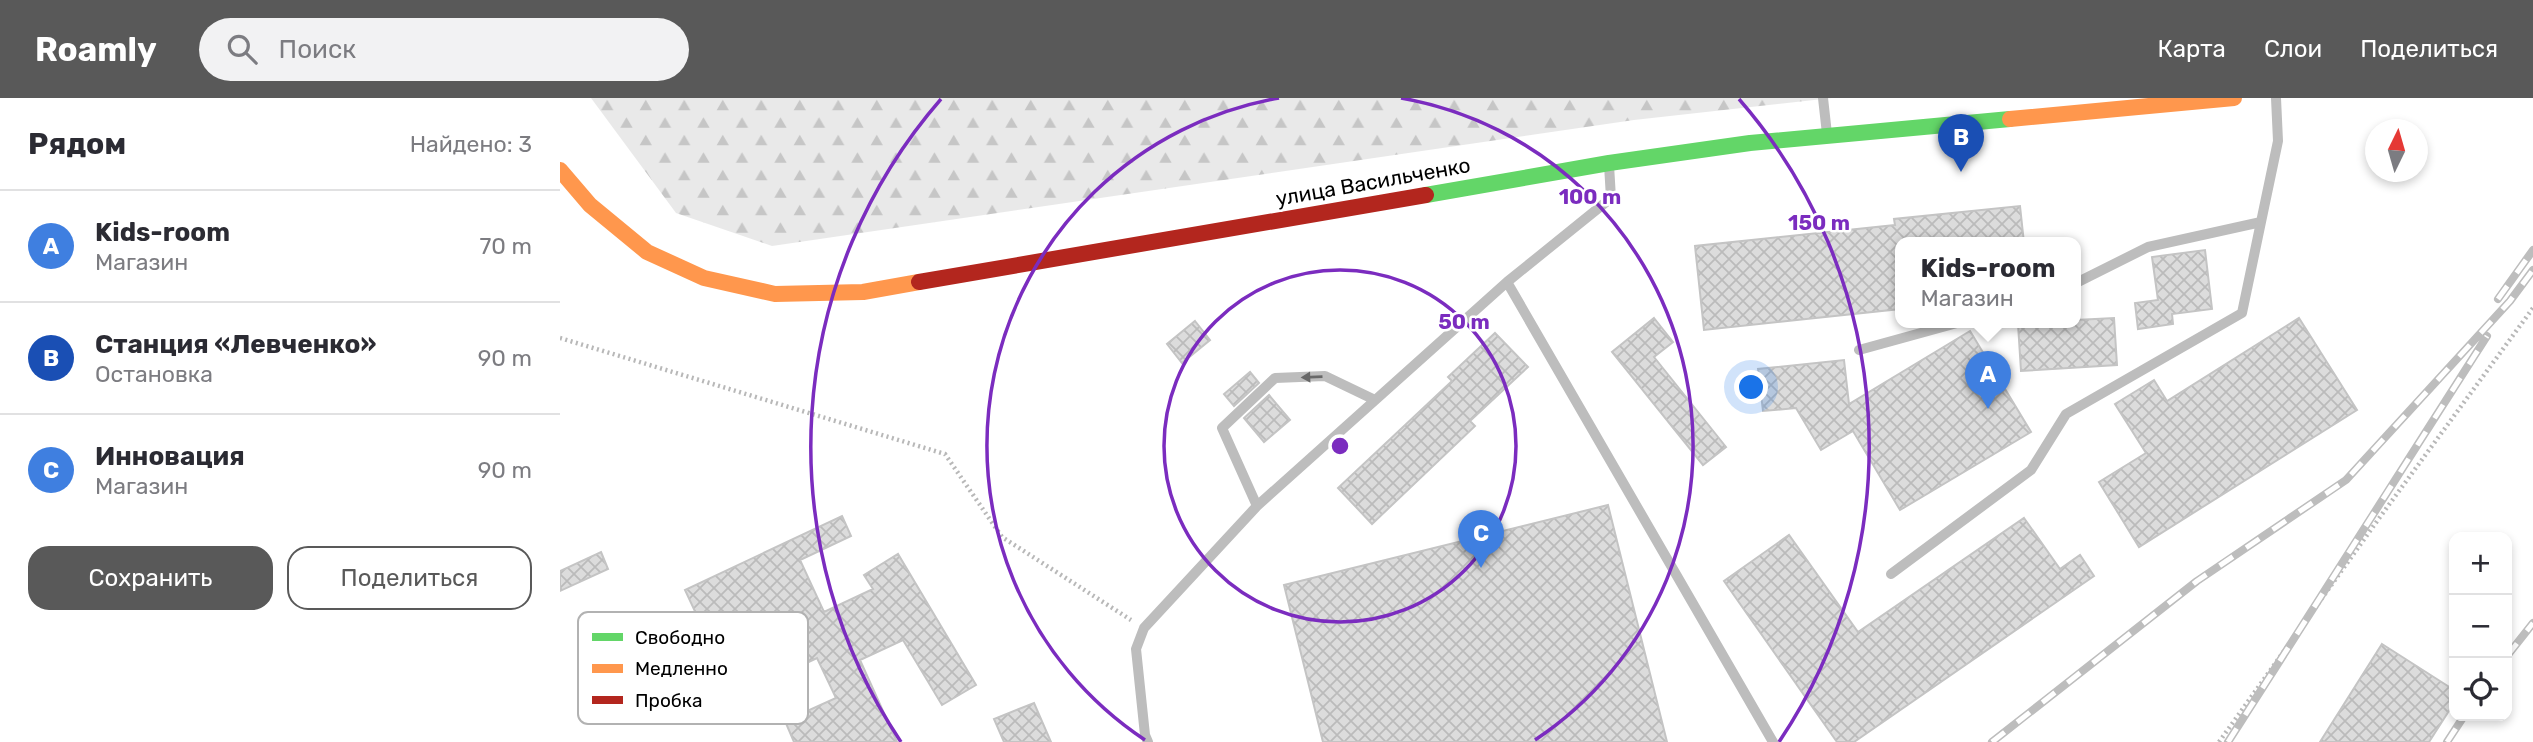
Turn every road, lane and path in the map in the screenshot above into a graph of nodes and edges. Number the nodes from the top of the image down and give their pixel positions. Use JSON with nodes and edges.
{"nodes":[{"id":1,"x":1823,"y":98,"type":"edge"},
{"id":2,"x":2234,"y":98,"type":"edge"},
{"id":3,"x":2276,"y":98,"type":"edge"},
{"id":4,"x":1827,"y":137,"type":"junction"},
{"id":5,"x":1609,"y":163,"type":"junction"},
{"id":6,"x":560,"y":170,"type":"edge"},
{"id":7,"x":2261,"y":222,"type":"junction"},
{"id":8,"x":2081,"y":280,"type":"edge"},
{"id":9,"x":1507,"y":282,"type":"junction"},
{"id":10,"x":2533,"y":308,"type":"edge"},
{"id":11,"x":1939,"y":328,"type":"edge"},
{"id":12,"x":560,"y":338,"type":"edge"},
{"id":13,"x":1858,"y":350,"type":"dead end"},
{"id":14,"x":1375,"y":400,"type":"junction"},
{"id":15,"x":1257,"y":506,"type":"junction"},
{"id":16,"x":1891,"y":574,"type":"dead end"},
{"id":17,"x":1144,"y":628,"type":"junction"},
{"id":18,"x":1148,"y":742,"type":"edge"},
{"id":19,"x":1773,"y":742,"type":"edge"},
{"id":20,"x":2219,"y":742,"type":"edge"}],
"edges":[{"from":1,"to":4,"type":"lane"},
{"from":2,"to":4,"type":"main road","name":"улица Васильченко"},
{"from":3,"to":7,"type":"lane"},
{"from":4,"to":5,"type":"main road","name":"улица Васильченко"},
{"from":5,"to":6,"type":"main road","name":"улица Васильченко"},
{"from":5,"to":9,"type":"lane"},
{"from":7,"to":8,"type":"lane"},
{"from":7,"to":16,"type":"lane"},
{"from":9,"to":14,"type":"lane"},
{"from":9,"to":19,"type":"lane"},
{"from":10,"to":20,"type":"path"},
{"from":11,"to":13,"type":"lane"},
{"from":12,"to":17,"type":"path"},
{"from":14,"to":15,"type":"lane"},
{"from":14,"to":15,"type":"lane","one_way":true},
{"from":15,"to":17,"type":"lane"},
{"from":17,"to":18,"type":"lane"}]}
